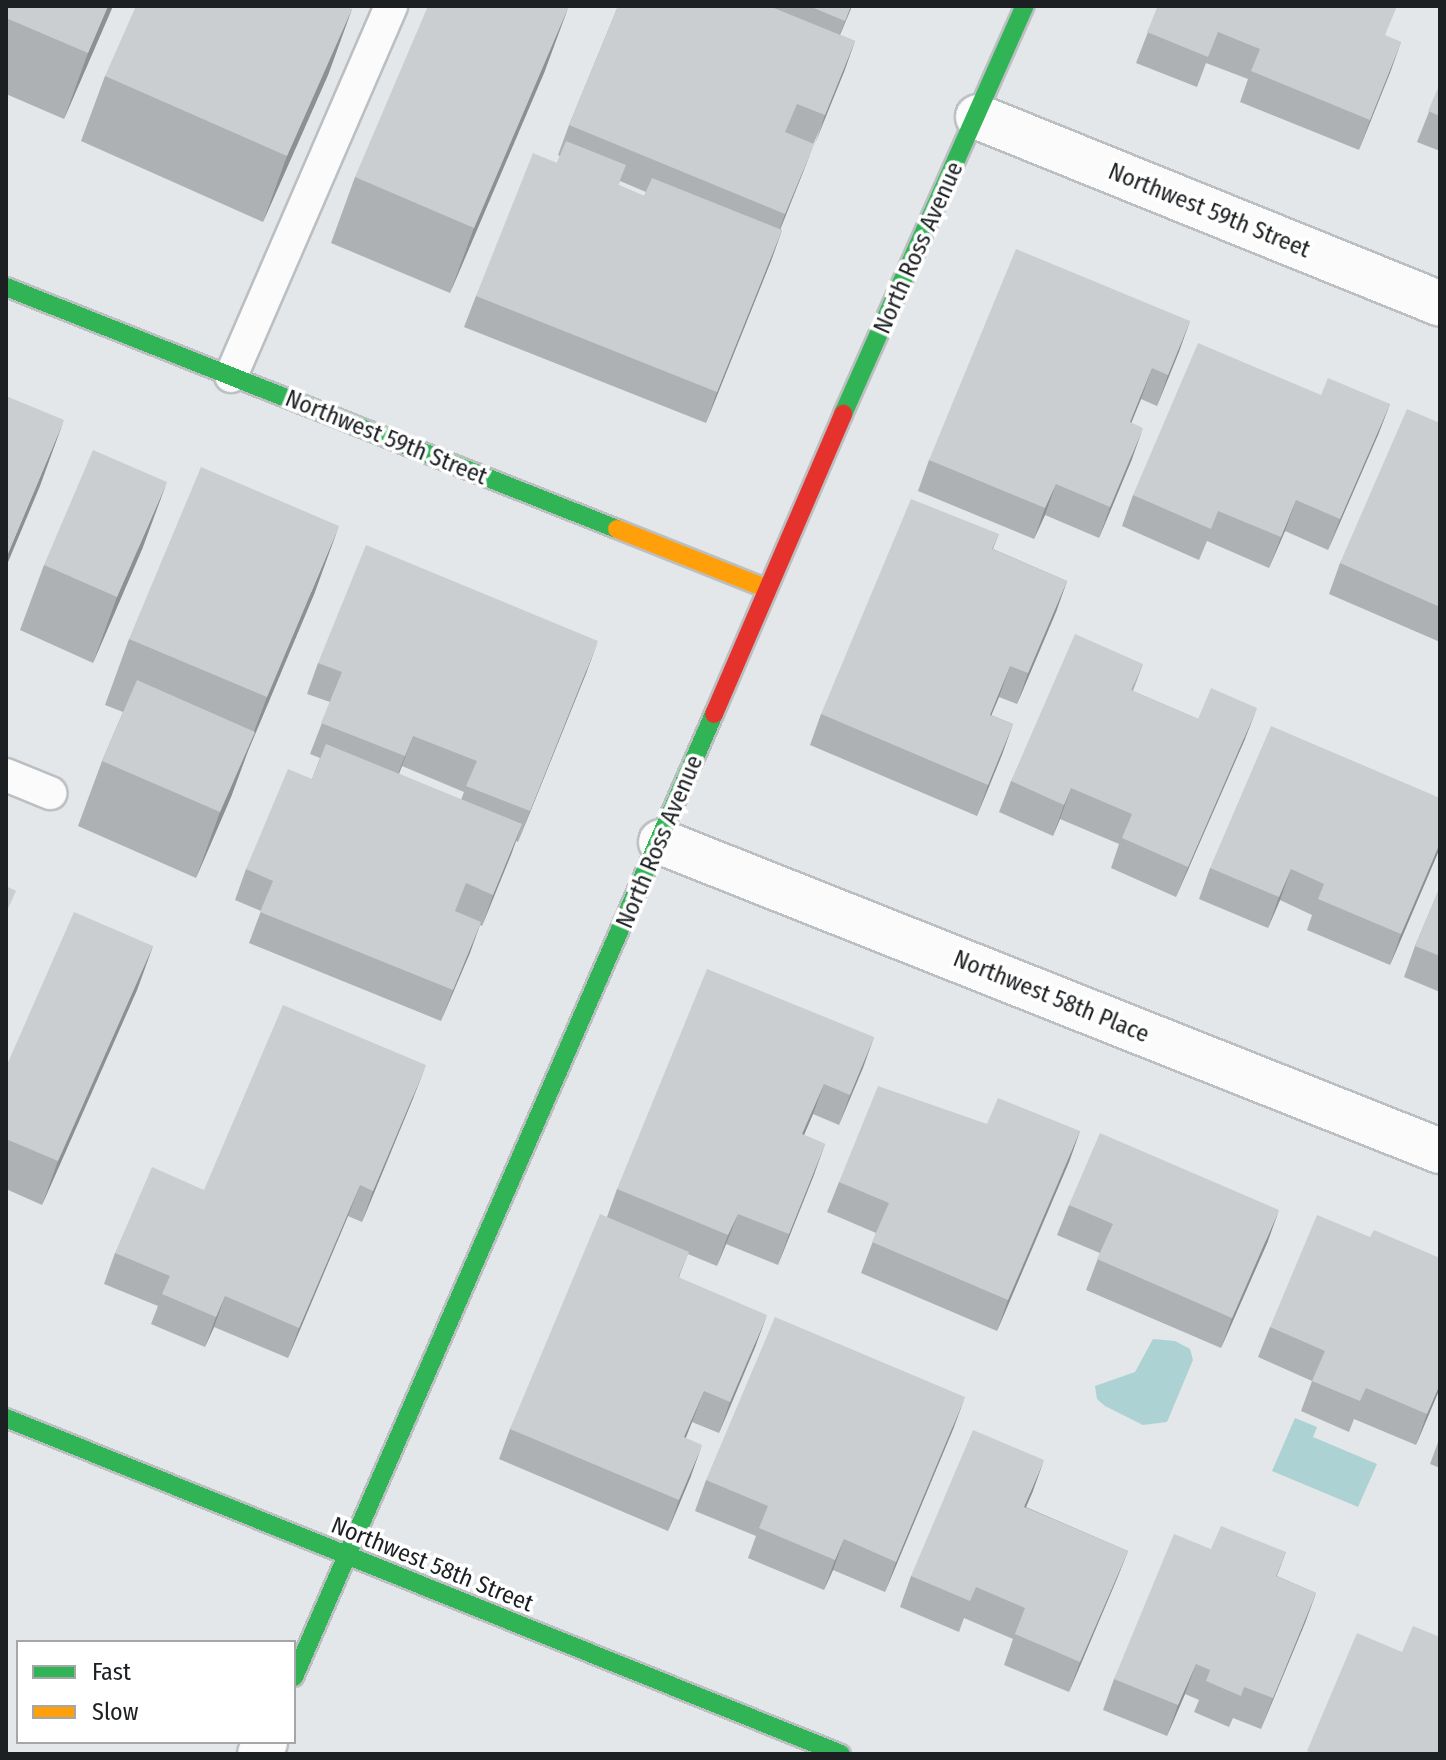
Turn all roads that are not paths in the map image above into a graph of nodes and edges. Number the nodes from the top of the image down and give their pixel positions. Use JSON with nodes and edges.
{"nodes":[{"id":1,"x":391,"y":6,"type":"edge"},
{"id":2,"x":1025,"y":6,"type":"edge"},
{"id":3,"x":978,"y":117,"type":"junction"},
{"id":4,"x":6,"y":287,"type":"edge"},
{"id":5,"x":1440,"y":304,"type":"edge"},
{"id":6,"x":231,"y":376,"type":"junction"},
{"id":7,"x":765,"y":588,"type":"junction"},
{"id":8,"x":6,"y":775,"type":"edge"},
{"id":9,"x":50,"y":793,"type":"dead end"},
{"id":10,"x":661,"y":842,"type":"junction"},
{"id":11,"x":1440,"y":1151,"type":"edge"},
{"id":12,"x":6,"y":1418,"type":"edge"},
{"id":13,"x":347,"y":1557,"type":"junction"},
{"id":14,"x":296,"y":1672,"type":"edge"},
{"id":15,"x":841,"y":1754,"type":"edge"}],
"edges":[{"from":1,"to":6,"type":"lane"},
{"from":2,"to":3,"type":"street","name":"North Ross Avenue"},
{"from":3,"to":5,"type":"street","name":"Northwest 59th Street"},
{"from":3,"to":7,"type":"street","name":"North Ross Avenue"},
{"from":4,"to":6,"type":"street","name":"Northwest 59th Street"},
{"from":6,"to":7,"type":"street","name":"Northwest 59th Street"},
{"from":7,"to":10,"type":"street","name":"North Ross Avenue"},
{"from":8,"to":9,"type":"lane"},
{"from":10,"to":11,"type":"street","name":"Northwest 58th Place"},
{"from":10,"to":13,"type":"street","name":"North Ross Avenue"},
{"from":12,"to":13,"type":"street","name":"Northwest 58th Street"},
{"from":13,"to":14,"type":"street","name":"North Ross Avenue"},
{"from":13,"to":15,"type":"street","name":"Northwest 58th Street"}]}
